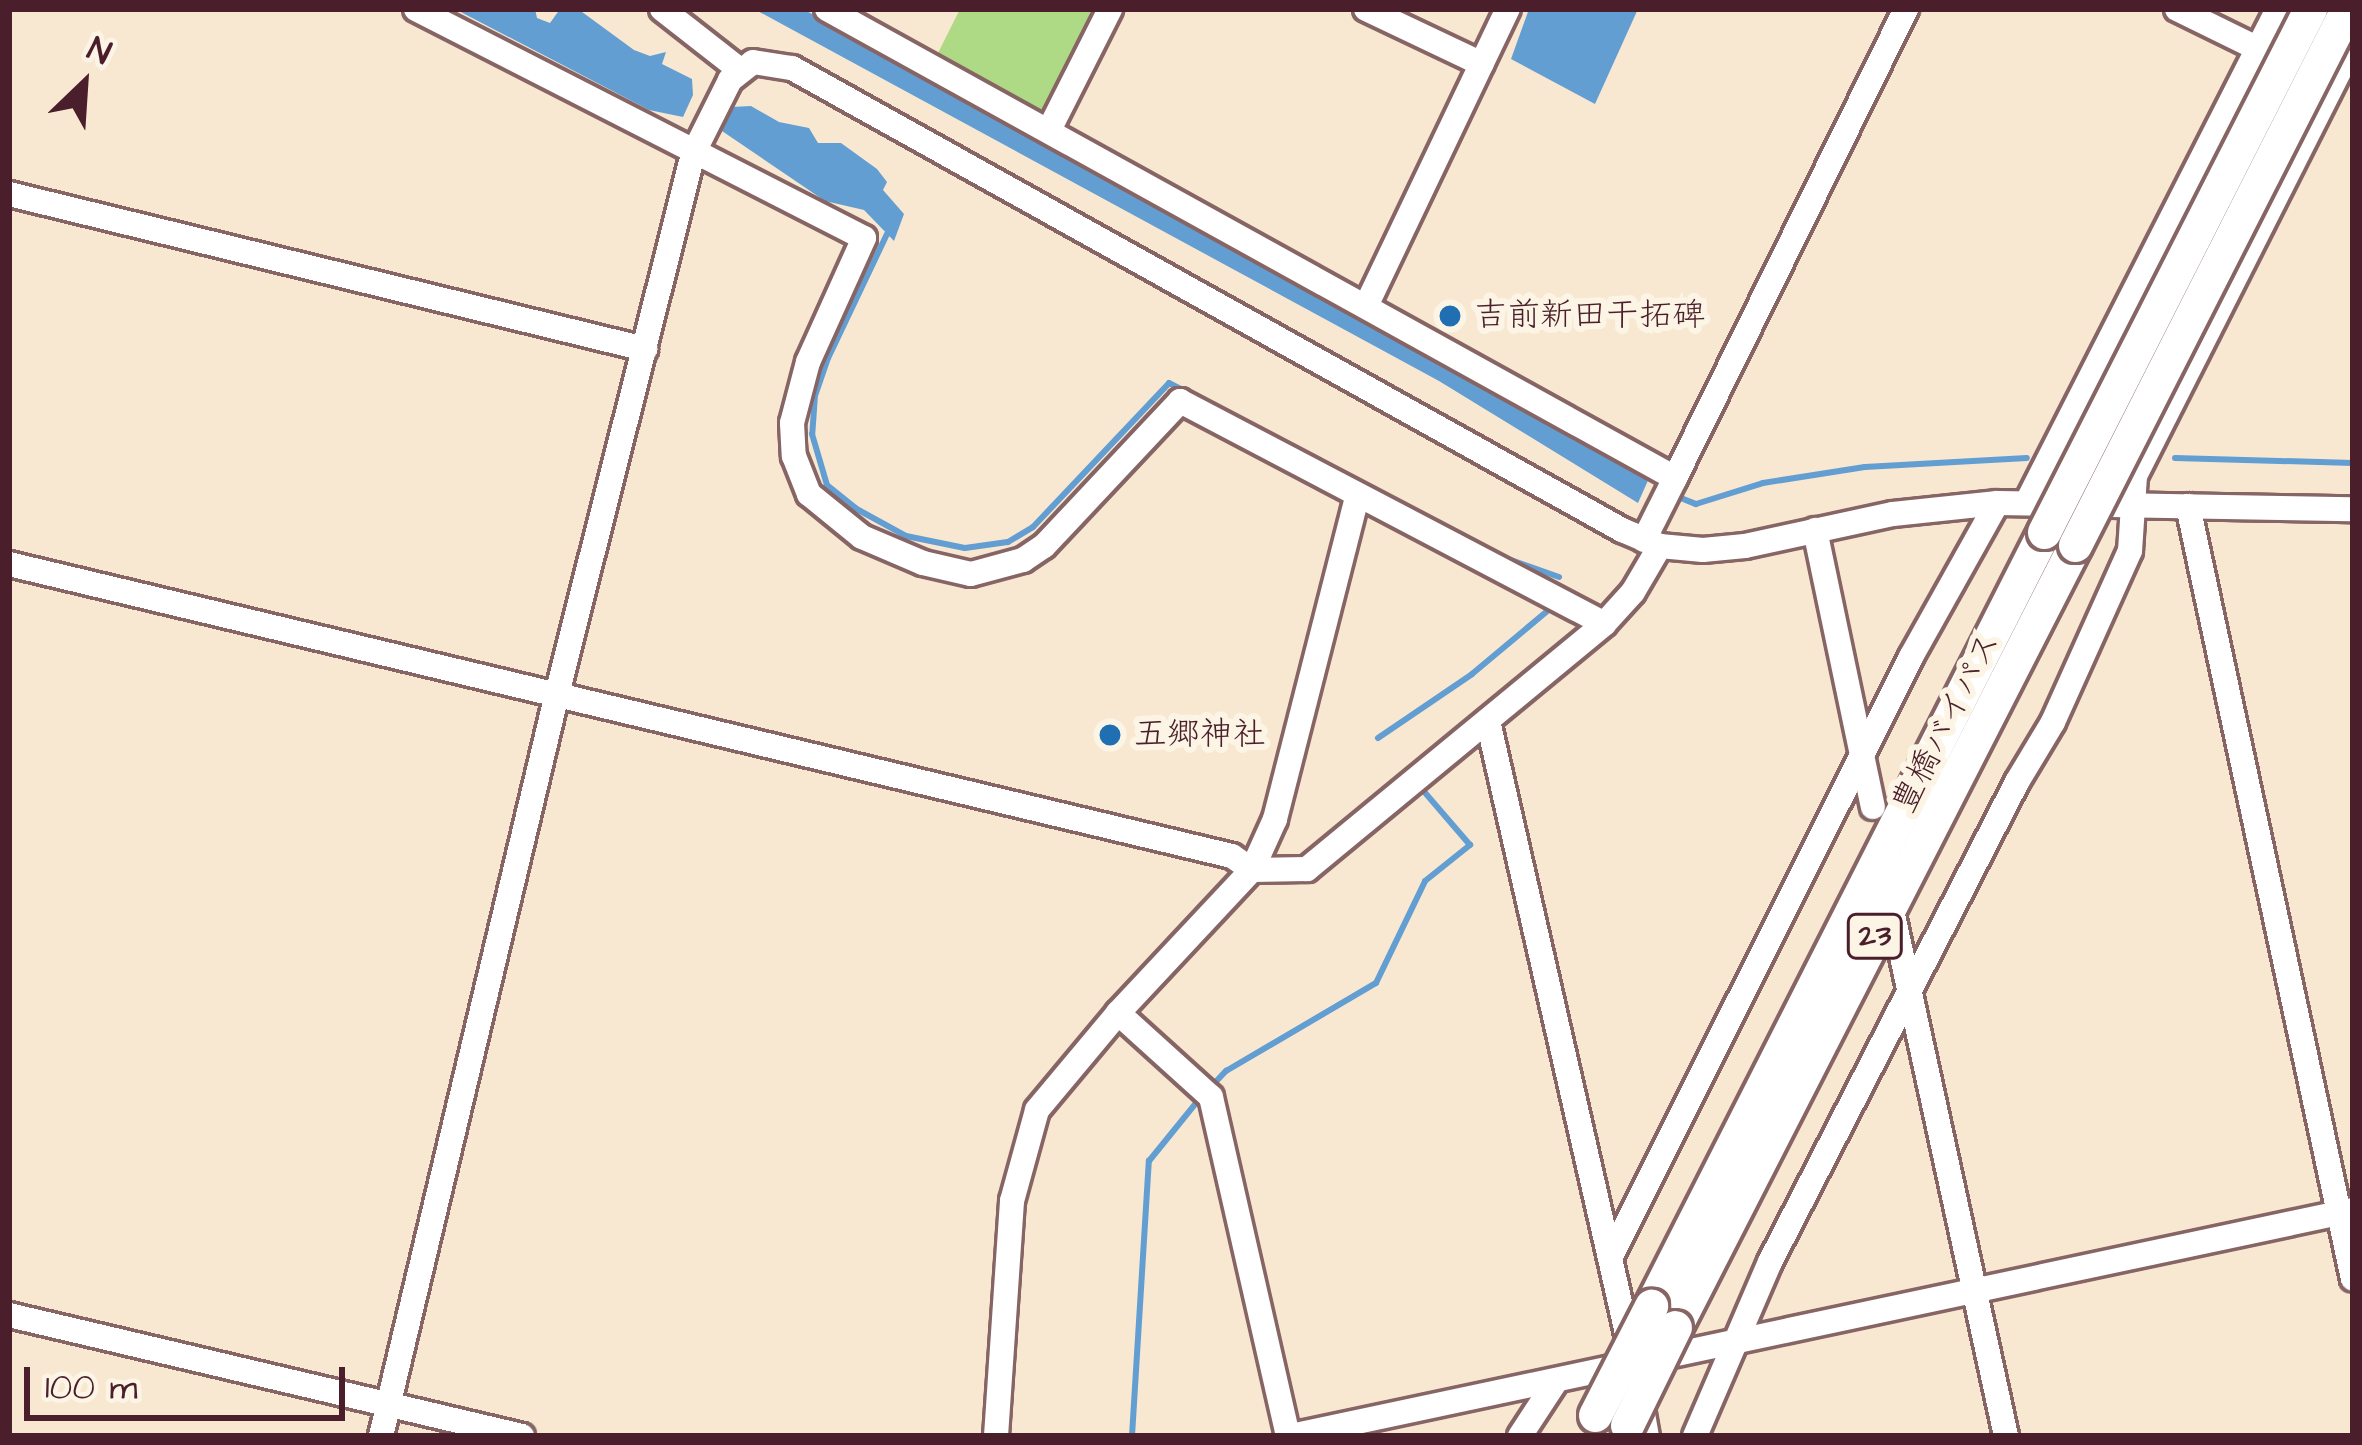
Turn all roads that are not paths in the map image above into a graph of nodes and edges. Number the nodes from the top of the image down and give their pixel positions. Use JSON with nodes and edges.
{"nodes":[{"id":1,"x":416,"y":9,"type":"edge"},
{"id":2,"x":662,"y":9,"type":"edge"},
{"id":3,"x":827,"y":9,"type":"edge"},
{"id":4,"x":1109,"y":9,"type":"edge"},
{"id":5,"x":1366,"y":9,"type":"edge"},
{"id":6,"x":1508,"y":9,"type":"edge"},
{"id":7,"x":1906,"y":9,"type":"edge"},
{"id":8,"x":2176,"y":9,"type":"edge"},
{"id":9,"x":2278,"y":9,"type":"edge"},
{"id":10,"x":2310,"y":9,"type":"edge"},
{"id":11,"x":2347,"y":9,"type":"edge"},
{"id":12,"x":2353,"y":44,"type":"edge"},
{"id":13,"x":2258,"y":49,"type":"junction"},
{"id":14,"x":1481,"y":64,"type":"junction"},
{"id":15,"x":740,"y":70,"type":"junction"},
{"id":16,"x":2343,"y":89,"type":"edge"},
{"id":17,"x":1049,"y":130,"type":"junction"},
{"id":18,"x":693,"y":154,"type":"junction"},
{"id":19,"x":9,"y":194,"type":"edge"},
{"id":20,"x":1367,"y":304,"type":"junction"},
{"id":21,"x":645,"y":349,"type":"junction"},
{"id":22,"x":1669,"y":489,"type":"junction"},
{"id":23,"x":1358,"y":497,"type":"junction"},
{"id":24,"x":2027,"y":502,"type":"junction"},
{"id":25,"x":1997,"y":503,"type":"junction"},
{"id":26,"x":2130,"y":504,"type":"junction"},
{"id":27,"x":2188,"y":506,"type":"junction"},
{"id":28,"x":2353,"y":509,"type":"edge"},
{"id":29,"x":1815,"y":530,"type":"junction"},
{"id":30,"x":2059,"y":539,"type":"junction"},
{"id":31,"x":1652,"y":543,"type":"junction"},
{"id":32,"x":9,"y":564,"type":"edge"},
{"id":33,"x":1604,"y":624,"type":"junction"},
{"id":34,"x":557,"y":694,"type":"junction"},
{"id":35,"x":1488,"y":721,"type":"junction"},
{"id":36,"x":1863,"y":756,"type":"junction"},
{"id":37,"x":1873,"y":807,"type":"dead end"},
{"id":38,"x":1252,"y":870,"type":"junction"},
{"id":39,"x":1893,"y":915,"type":"dead end"},
{"id":40,"x":1910,"y":988,"type":"junction"},
{"id":41,"x":1118,"y":1013,"type":"junction"},
{"id":42,"x":2346,"y":1211,"type":"edge"},
{"id":43,"x":1611,"y":1256,"type":"junction"},
{"id":44,"x":2353,"y":1279,"type":"edge"},
{"id":45,"x":1976,"y":1294,"type":"junction"},
{"id":46,"x":9,"y":1315,"type":"edge"},
{"id":47,"x":1739,"y":1342,"type":"junction"},
{"id":48,"x":1634,"y":1366,"type":"junction"},
{"id":49,"x":1554,"y":1384,"type":"junction"},
{"id":50,"x":388,"y":1405,"type":"junction"},
{"id":51,"x":1615,"y":1430,"type":"edge"},
{"id":52,"x":381,"y":1436,"type":"edge"},
{"id":53,"x":522,"y":1436,"type":"edge"},
{"id":54,"x":997,"y":1436,"type":"edge"},
{"id":55,"x":1290,"y":1436,"type":"edge"},
{"id":56,"x":1520,"y":1436,"type":"edge"},
{"id":57,"x":1695,"y":1436,"type":"edge"},
{"id":58,"x":2006,"y":1436,"type":"edge"}],
"edges":[{"from":1,"to":18,"type":"street"},
{"from":2,"to":15,"type":"street"},
{"from":3,"to":17,"type":"street"},
{"from":4,"to":17,"type":"street"},
{"from":5,"to":14,"type":"street"},
{"from":6,"to":14,"type":"street"},
{"from":7,"to":22,"type":"street"},
{"from":8,"to":13,"type":"street"},
{"from":9,"to":13,"type":"street"},
{"from":10,"to":30,"type":"highway","name":"豊橋バイパス","number":"23","bridge":true},
{"from":11,"to":30,"type":"highway","name":"豊橋バイパス","number":"23","bridge":true},
{"from":12,"to":16,"type":"street"},
{"from":13,"to":16,"type":"street"},
{"from":13,"to":24,"type":"street"},
{"from":14,"to":20,"type":"street"},
{"from":15,"to":18,"type":"street"},
{"from":15,"to":31,"type":"street"},
{"from":16,"to":26,"type":"street"},
{"from":17,"to":20,"type":"street"},
{"from":18,"to":21,"type":"street"},
{"from":18,"to":23,"type":"street"},
{"from":19,"to":21,"type":"street"},
{"from":20,"to":22,"type":"street"},
{"from":21,"to":34,"type":"street"},
{"from":22,"to":31,"type":"street"},
{"from":23,"to":33,"type":"street"},
{"from":23,"to":38,"type":"street"},
{"from":24,"to":25,"type":"street"},
{"from":24,"to":26,"type":"street"},
{"from":25,"to":29,"type":"street"},
{"from":25,"to":36,"type":"street"},
{"from":26,"to":27,"type":"street"},
{"from":26,"to":40,"type":"street"},
{"from":27,"to":28,"type":"street"},
{"from":27,"to":42,"type":"street"},
{"from":29,"to":31,"type":"street"},
{"from":29,"to":36,"type":"street"},
{"from":30,"to":51,"type":"highway","name":"豊橋バイパス","number":"23","bridge":true},
{"from":31,"to":33,"type":"street"},
{"from":32,"to":34,"type":"street"},
{"from":33,"to":35,"type":"street"},
{"from":34,"to":38,"type":"street"},
{"from":34,"to":50,"type":"street"},
{"from":35,"to":38,"type":"street"},
{"from":35,"to":43,"type":"street"},
{"from":36,"to":37,"type":"street"},
{"from":36,"to":43,"type":"street"},
{"from":38,"to":41,"type":"street"},
{"from":39,"to":40,"type":"street"},
{"from":40,"to":45,"type":"street"},
{"from":40,"to":47,"type":"street"},
{"from":41,"to":54,"type":"street"},
{"from":41,"to":55,"type":"street"},
{"from":42,"to":44,"type":"street"},
{"from":42,"to":45,"type":"street"},
{"from":43,"to":48,"type":"street"},
{"from":45,"to":47,"type":"street"},
{"from":45,"to":58,"type":"street"},
{"from":46,"to":50,"type":"street"},
{"from":47,"to":48,"type":"street"},
{"from":47,"to":57,"type":"street"},
{"from":48,"to":49,"type":"street"},
{"from":48,"to":51,"type":"street"},
{"from":49,"to":55,"type":"street"},
{"from":49,"to":56,"type":"street"},
{"from":50,"to":52,"type":"street"},
{"from":50,"to":53,"type":"street"}]}
